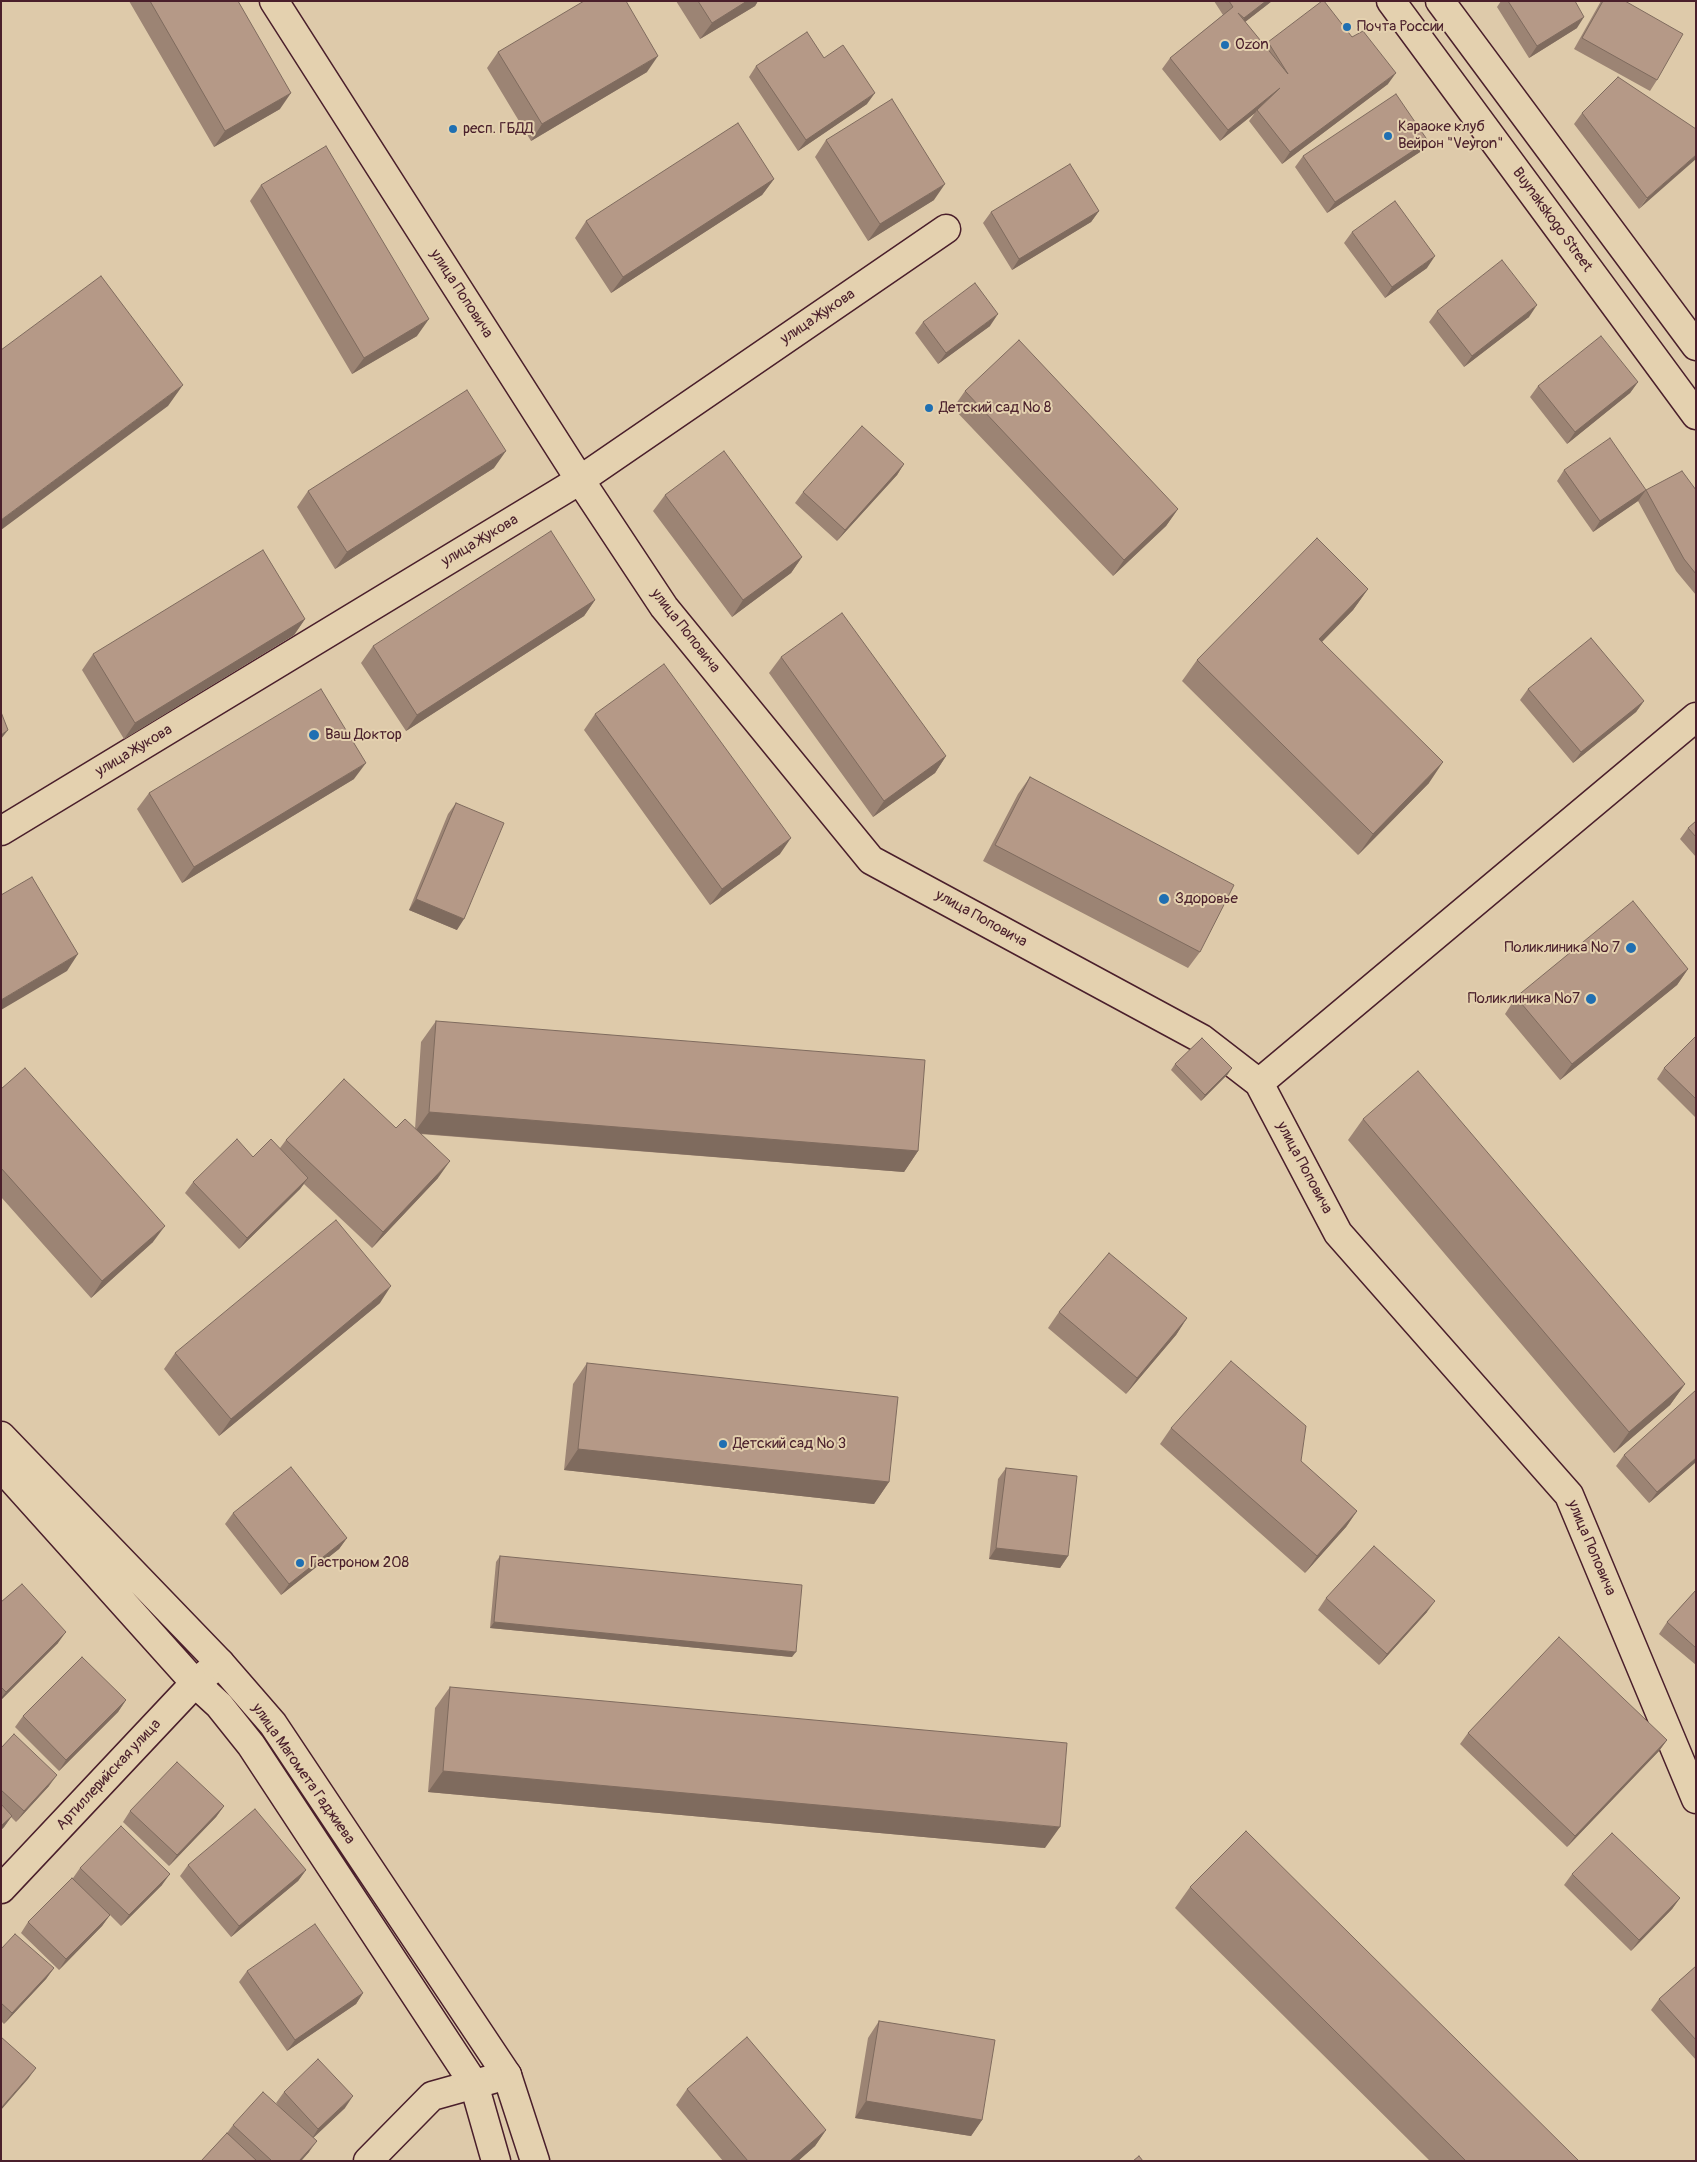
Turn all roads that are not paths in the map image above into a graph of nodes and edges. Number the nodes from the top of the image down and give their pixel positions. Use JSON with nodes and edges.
{"nodes":[{"id":1,"x":274,"y":1,"type":"edge"},
{"id":2,"x":1391,"y":1,"type":"edge"},
{"id":3,"x":1440,"y":1,"type":"edge"},
{"id":4,"x":946,"y":229,"type":"dead end"},
{"id":5,"x":1696,"y":346,"type":"edge"},
{"id":6,"x":1696,"y":415,"type":"edge"},
{"id":7,"x":580,"y":480,"type":"junction"},
{"id":8,"x":1696,"y":717,"type":"edge"},
{"id":9,"x":1,"y":831,"type":"edge"},
{"id":10,"x":1259,"y":1083,"type":"junction"},
{"id":11,"x":1,"y":1436,"type":"edge"},
{"id":12,"x":1,"y":1467,"type":"edge"},
{"id":13,"x":220,"y":1663,"type":"junction"},
{"id":14,"x":195,"y":1683,"type":"junction"},
{"id":15,"x":1696,"y":1799,"type":"edge"},
{"id":16,"x":1,"y":1889,"type":"edge"},
{"id":17,"x":507,"y":2075,"type":"junction"},
{"id":18,"x":474,"y":2084,"type":"junction"},
{"id":19,"x":368,"y":2161,"type":"edge"},
{"id":20,"x":496,"y":2161,"type":"edge"},
{"id":21,"x":535,"y":2161,"type":"edge"}],
"edges":[{"from":1,"to":7,"type":"street","name":"улица Поповича"},
{"from":2,"to":6,"type":"street","name":"Buynakskogo Street"},
{"from":3,"to":5,"type":"street"},
{"from":4,"to":7,"type":"street","name":"улица Жукова"},
{"from":7,"to":9,"type":"street","name":"улица Жукова"},
{"from":7,"to":10,"type":"street","name":"улица Поповича"},
{"from":8,"to":10,"type":"street"},
{"from":10,"to":15,"type":"street","name":"улица Поповича"},
{"from":11,"to":13,"type":"street","name":"улица Магомета Гаджиева"},
{"from":12,"to":14,"type":"street","name":"улица Магомета Гаджиева"},
{"from":13,"to":14,"type":"street","name":"Артиллерийская улица"},
{"from":13,"to":17,"type":"street","name":"улица Магомета Гаджиева"},
{"from":14,"to":16,"type":"street","name":"Артиллерийская улица"},
{"from":14,"to":18,"type":"street","name":"улица Магомета Гаджиева"},
{"from":17,"to":18,"type":"street"},
{"from":17,"to":21,"type":"street","name":"улица Магомета Гаджиева"},
{"from":18,"to":19,"type":"street"},
{"from":18,"to":20,"type":"street","name":"улица Магомета Гаджиева"}]}
